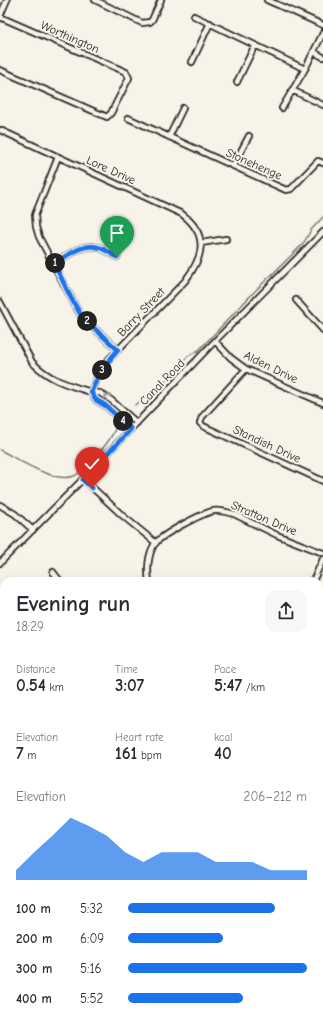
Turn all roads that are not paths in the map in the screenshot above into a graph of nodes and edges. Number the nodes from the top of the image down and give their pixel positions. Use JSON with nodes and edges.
{"nodes":[{"id":1,"x":7,"y":0,"type":"edge"},
{"id":2,"x":94,"y":0,"type":"edge"},
{"id":3,"x":161,"y":0,"type":"edge"},
{"id":4,"x":267,"y":0,"type":"edge"},
{"id":5,"x":194,"y":16,"type":"dead end"},
{"id":6,"x":0,"y":17,"type":"edge"},
{"id":7,"x":210,"y":23,"type":"junction"},
{"id":8,"x":323,"y":25,"type":"edge"},
{"id":9,"x":323,"y":33,"type":"edge"},
{"id":10,"x":255,"y":44,"type":"junction"},
{"id":11,"x":314,"y":52,"type":"junction"},
{"id":12,"x":323,"y":57,"type":"edge"},
{"id":13,"x":192,"y":62,"type":"dead end"},
{"id":14,"x":306,"y":69,"type":"junction"},
{"id":15,"x":0,"y":70,"type":"edge"},
{"id":16,"x":237,"y":82,"type":"dead end"},
{"id":17,"x":292,"y":90,"type":"junction"},
{"id":18,"x":323,"y":105,"type":"edge"},
{"id":19,"x":184,"y":108,"type":"dead end"},
{"id":20,"x":282,"y":108,"type":"dead end"},
{"id":21,"x":128,"y":118,"type":"dead end"},
{"id":22,"x":0,"y":130,"type":"edge"},
{"id":23,"x":249,"y":136,"type":"dead end"},
{"id":24,"x":169,"y":137,"type":"junction"},
{"id":25,"x":58,"y":157,"type":"junction"},
{"id":26,"x":323,"y":163,"type":"edge"},
{"id":27,"x":233,"y":166,"type":"junction"},
{"id":28,"x":322,"y":235,"type":"edge"},
{"id":29,"x":226,"y":239,"type":"dead end"},
{"id":30,"x":201,"y":243,"type":"junction"},
{"id":31,"x":117,"y":257,"type":"dead end"},
{"id":32,"x":54,"y":263,"type":"junction"},
{"id":33,"x":296,"y":300,"type":"dead end"},
{"id":34,"x":0,"y":302,"type":"edge"},
{"id":35,"x":323,"y":330,"type":"edge"},
{"id":36,"x":215,"y":341,"type":"junction"},
{"id":37,"x":118,"y":350,"type":"junction"},
{"id":38,"x":246,"y":369,"type":"junction"},
{"id":39,"x":91,"y":392,"type":"junction"},
{"id":40,"x":323,"y":403,"type":"edge"},
{"id":41,"x":126,"y":413,"type":"junction"},
{"id":42,"x":120,"y":419,"type":"junction"},
{"id":43,"x":137,"y":423,"type":"junction"},
{"id":44,"x":131,"y":429,"type":"junction"},
{"id":45,"x":83,"y":480,"type":"junction"},
{"id":46,"x":323,"y":481,"type":"edge"},
{"id":47,"x":0,"y":505,"type":"edge"},
{"id":48,"x":33,"y":530,"type":"junction"},
{"id":49,"x":156,"y":543,"type":"junction"},
{"id":50,"x":323,"y":553,"type":"edge"},
{"id":51,"x":323,"y":559,"type":"edge"},
{"id":52,"x":0,"y":563,"type":"edge"},
{"id":53,"x":54,"y":572,"type":"dead end"},
{"id":54,"x":57,"y":577,"type":"edge"},
{"id":55,"x":149,"y":577,"type":"edge"},
{"id":56,"x":315,"y":577,"type":"edge"}],
"edges":[{"from":1,"to":6,"type":"street"},
{"from":2,"to":3,"type":"street"},
{"from":4,"to":8,"type":"street"},
{"from":5,"to":7,"type":"street"},
{"from":6,"to":15,"type":"street","name":"Worthington"},
{"from":7,"to":10,"type":"street"},
{"from":7,"to":13,"type":"street"},
{"from":9,"to":11,"type":"street"},
{"from":10,"to":14,"type":"street"},
{"from":10,"to":16,"type":"street"},
{"from":11,"to":12,"type":"street"},
{"from":11,"to":14,"type":"street"},
{"from":14,"to":17,"type":"street"},
{"from":17,"to":18,"type":"street"},
{"from":17,"to":20,"type":"street"},
{"from":19,"to":24,"type":"street"},
{"from":21,"to":24,"type":"street","name":"Stonehenge"},
{"from":22,"to":25,"type":"street","name":"Lore Drive"},
{"from":23,"to":27,"type":"street"},
{"from":24,"to":27,"type":"street","name":"Stonehenge"},
{"from":25,"to":30,"type":"street","name":"Lore Drive"},
{"from":25,"to":32,"type":"street"},
{"from":26,"to":27,"type":"street","name":"Stonehenge"},
{"from":28,"to":36,"type":"street","name":"Canal Road"},
{"from":29,"to":30,"type":"street"},
{"from":30,"to":37,"type":"street","name":"Barry Street"},
{"from":31,"to":32,"type":"street"},
{"from":32,"to":37,"type":"street"},
{"from":33,"to":35,"type":"street"},
{"from":34,"to":39,"type":"street"},
{"from":36,"to":38,"type":"street","name":"Alden Drive"},
{"from":36,"to":43,"type":"street","name":"Canal Road"},
{"from":37,"to":39,"type":"street","name":"Barry Street"},
{"from":38,"to":40,"type":"street","name":"Alden Drive"},
{"from":38,"to":46,"type":"street","name":"Standish Drive"},
{"from":41,"to":39,"type":"street","one_way":true},
{"from":39,"to":42,"type":"street"},
{"from":41,"to":42,"type":"street"},
{"from":41,"to":43,"type":"street"},
{"from":42,"to":44,"type":"street"},
{"from":43,"to":44,"type":"street","name":"Canal Road"},
{"from":44,"to":45,"type":"street","name":"Canal Road"},
{"from":45,"to":48,"type":"street","name":"Canal Road"},
{"from":45,"to":49,"type":"street"},
{"from":47,"to":48,"type":"street"},
{"from":48,"to":52,"type":"street","name":"Canal Road"},
{"from":49,"to":50,"type":"street","name":"Stratton Drive"},
{"from":49,"to":55,"type":"street"},
{"from":51,"to":56,"type":"street"},
{"from":53,"to":54,"type":"street"}]}
